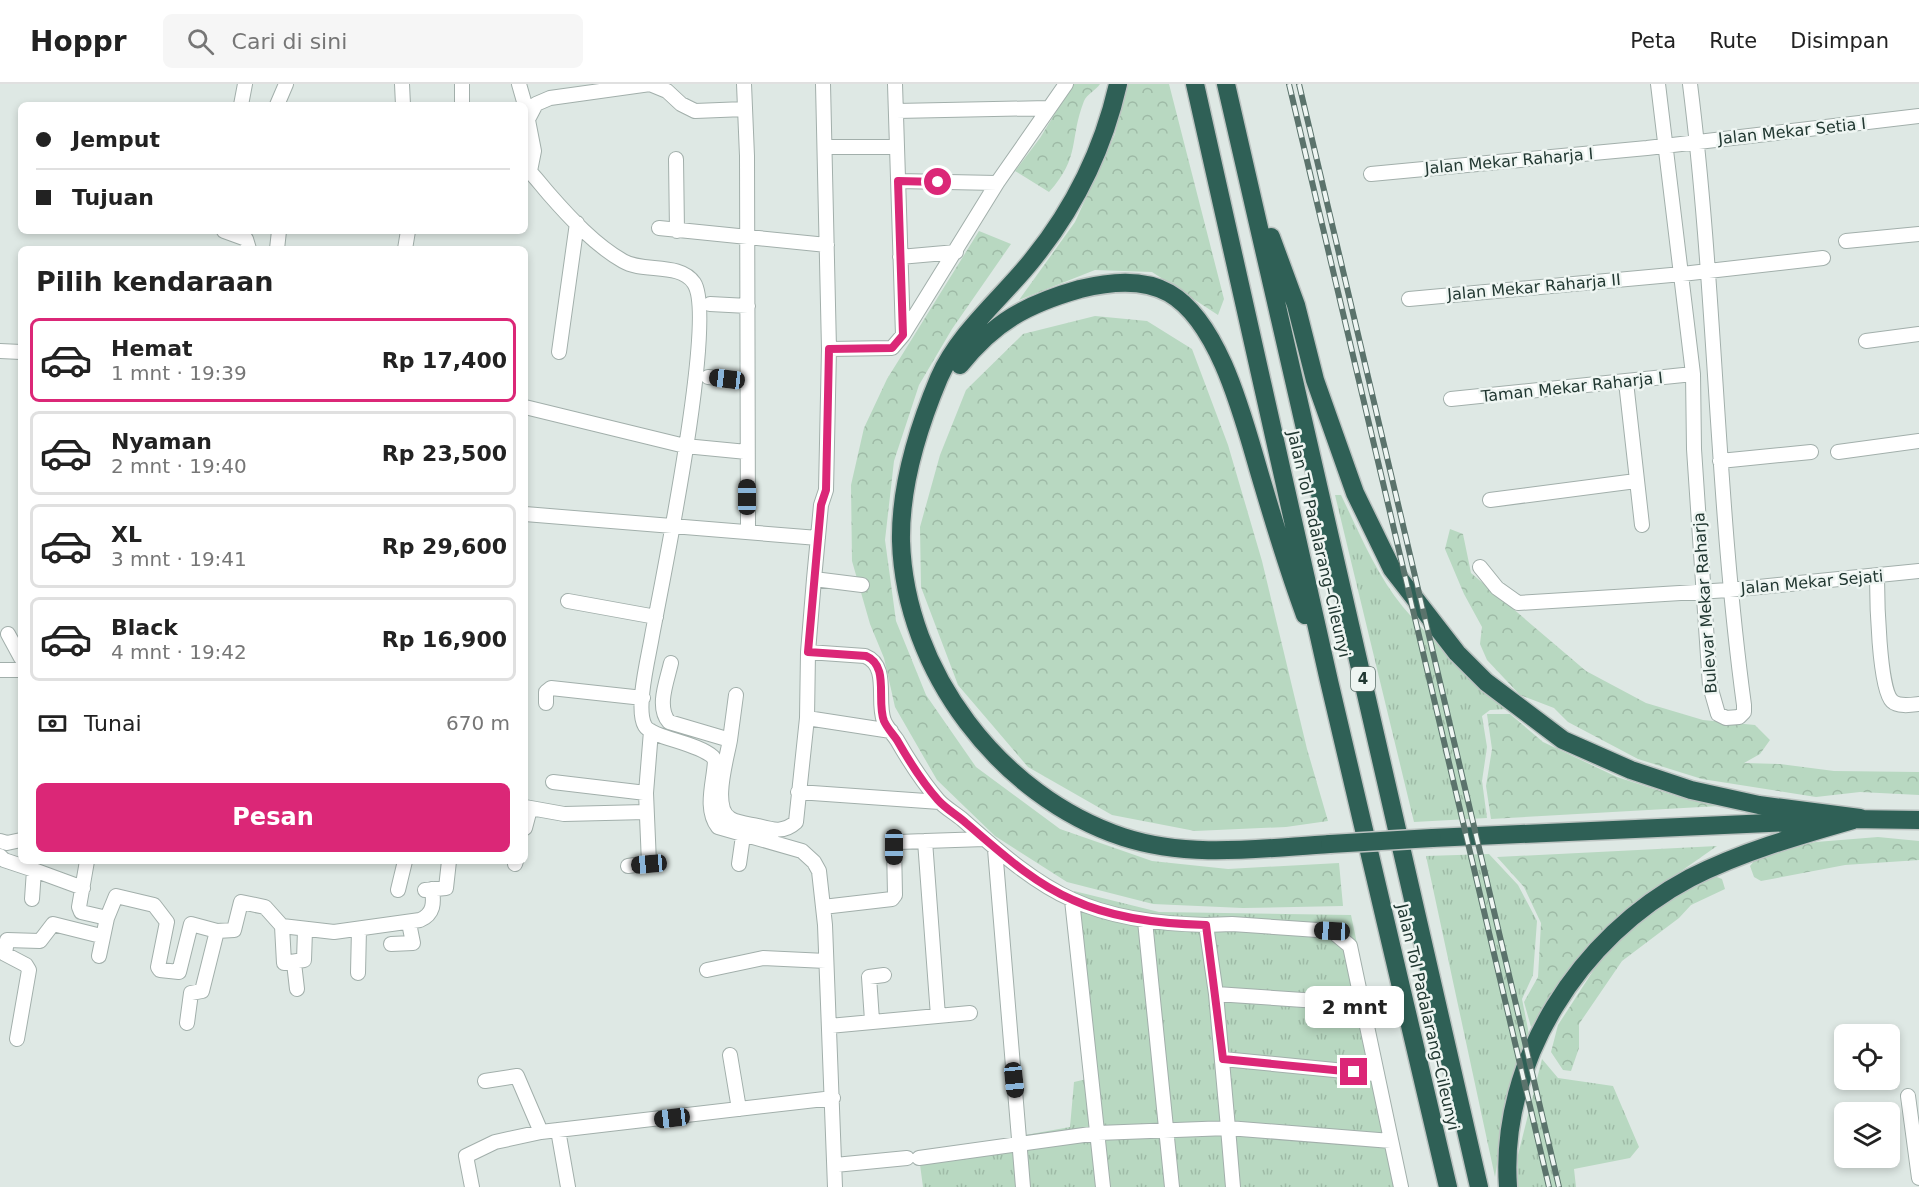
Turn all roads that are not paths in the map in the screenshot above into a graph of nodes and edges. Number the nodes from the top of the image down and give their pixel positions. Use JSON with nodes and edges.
{"nodes":[{"id":1,"x":245,"y":84,"type":"edge"},
{"id":2,"x":286,"y":84,"type":"edge"},
{"id":3,"x":402,"y":84,"type":"edge"},
{"id":4,"x":462,"y":84,"type":"edge"},
{"id":5,"x":519,"y":84,"type":"edge"},
{"id":6,"x":744,"y":84,"type":"edge"},
{"id":7,"x":823,"y":84,"type":"edge"},
{"id":8,"x":896,"y":84,"type":"edge"},
{"id":9,"x":1066,"y":84,"type":"edge"},
{"id":10,"x":1118,"y":84,"type":"edge"},
{"id":11,"x":1195,"y":84,"type":"edge"},
{"id":12,"x":1226,"y":84,"type":"edge"},
{"id":13,"x":1659,"y":84,"type":"edge"},
{"id":14,"x":1690,"y":84,"type":"edge"},
{"id":15,"x":668,"y":87,"type":"edge"},
{"id":16,"x":242,"y":102,"type":"edge"},
{"id":17,"x":279,"y":102,"type":"edge"},
{"id":18,"x":403,"y":102,"type":"edge"},
{"id":19,"x":462,"y":102,"type":"edge"},
{"id":20,"x":523,"y":102,"type":"edge"},
{"id":21,"x":1048,"y":108,"type":"junction"},
{"id":22,"x":745,"y":109,"type":"junction"},
{"id":23,"x":896,"y":111,"type":"junction"},
{"id":24,"x":528,"y":112,"type":"edge"},
{"id":25,"x":1919,"y":116,"type":"edge"},
{"id":26,"x":528,"y":123,"type":"edge"},
{"id":27,"x":1697,"y":141,"type":"junction"},
{"id":28,"x":1665,"y":145,"type":"junction"},
{"id":29,"x":825,"y":147,"type":"junction"},
{"id":30,"x":897,"y":147,"type":"junction"},
{"id":31,"x":1647,"y":148,"type":"joint"},
{"id":32,"x":676,"y":159,"type":"dead end"},
{"id":33,"x":528,"y":166,"type":"edge"},
{"id":34,"x":528,"y":170,"type":"edge"},
{"id":35,"x":1247,"y":171,"type":"junction"},
{"id":36,"x":1371,"y":174,"type":"dead end"},
{"id":37,"x":898,"y":181,"type":"junction"},
{"id":38,"x":997,"y":183,"type":"junction"},
{"id":39,"x":577,"y":223,"type":"junction"},
{"id":40,"x":659,"y":228,"type":"dead end"},
{"id":41,"x":677,"y":231,"type":"junction"},
{"id":42,"x":232,"y":234,"type":"edge"},
{"id":43,"x":1919,"y":234,"type":"edge"},
{"id":44,"x":747,"y":238,"type":"junction"},
{"id":45,"x":1846,"y":241,"type":"dead end"},
{"id":46,"x":827,"y":245,"type":"junction"},
{"id":47,"x":248,"y":246,"type":"edge"},
{"id":48,"x":956,"y":252,"type":"junction"},
{"id":49,"x":900,"y":257,"type":"junction"},
{"id":50,"x":1823,"y":258,"type":"dead end"},
{"id":51,"x":1709,"y":271,"type":"junction"},
{"id":52,"x":1682,"y":274,"type":"junction"},
{"id":53,"x":1409,"y":299,"type":"dead end"},
{"id":54,"x":710,"y":304,"type":"dead end"},
{"id":55,"x":748,"y":306,"type":"junction"},
{"id":56,"x":1919,"y":334,"type":"edge"},
{"id":57,"x":903,"y":335,"type":"junction"},
{"id":58,"x":1866,"y":341,"type":"dead end"},
{"id":59,"x":829,"y":349,"type":"junction"},
{"id":60,"x":0,"y":351,"type":"edge"},
{"id":61,"x":18,"y":352,"type":"edge"},
{"id":62,"x":559,"y":352,"type":"dead end"},
{"id":63,"x":1694,"y":374,"type":"junction"},
{"id":64,"x":708,"y":376,"type":"dead end"},
{"id":65,"x":747,"y":381,"type":"junction"},
{"id":66,"x":1626,"y":382,"type":"junction"},
{"id":67,"x":1451,"y":399,"type":"dead end"},
{"id":68,"x":928,"y":407,"type":"junction"},
{"id":69,"x":528,"y":408,"type":"edge"},
{"id":70,"x":1919,"y":441,"type":"edge"},
{"id":71,"x":685,"y":446,"type":"junction"},
{"id":72,"x":747,"y":452,"type":"junction"},
{"id":73,"x":1811,"y":452,"type":"dead end"},
{"id":74,"x":1838,"y":452,"type":"dead end"},
{"id":75,"x":1720,"y":460,"type":"junction"},
{"id":76,"x":1636,"y":481,"type":"junction"},
{"id":77,"x":1490,"y":500,"type":"dead end"},
{"id":78,"x":528,"y":513,"type":"edge"},
{"id":79,"x":673,"y":524,"type":"junction"},
{"id":80,"x":1642,"y":525,"type":"dead end"},
{"id":81,"x":747,"y":531,"type":"junction"},
{"id":82,"x":818,"y":538,"type":"junction"},
{"id":83,"x":1480,"y":567,"type":"dead end"},
{"id":84,"x":1919,"y":571,"type":"edge"},
{"id":85,"x":1876,"y":577,"type":"junction"},
{"id":86,"x":814,"y":579,"type":"junction"},
{"id":87,"x":862,"y":585,"type":"dead end"},
{"id":88,"x":1729,"y":590,"type":"junction"},
{"id":89,"x":1699,"y":591,"type":"junction"},
{"id":90,"x":568,"y":601,"type":"dead end"},
{"id":91,"x":656,"y":617,"type":"junction"},
{"id":92,"x":8,"y":634,"type":"dead end"},
{"id":93,"x":18,"y":652,"type":"edge"},
{"id":94,"x":808,"y":652,"type":"junction"},
{"id":95,"x":671,"y":663,"type":"dead end"},
{"id":96,"x":0,"y":670,"type":"edge"},
{"id":97,"x":18,"y":670,"type":"edge"},
{"id":98,"x":1329,"y":681,"type":"junction"},
{"id":99,"x":736,"y":695,"type":"dead end"},
{"id":100,"x":643,"y":698,"type":"junction"},
{"id":101,"x":546,"y":703,"type":"dead end"},
{"id":102,"x":1919,"y":704,"type":"edge"},
{"id":103,"x":807,"y":718,"type":"junction"},
{"id":104,"x":651,"y":731,"type":"junction"},
{"id":105,"x":891,"y":731,"type":"junction"},
{"id":106,"x":730,"y":740,"type":"junction"},
{"id":107,"x":553,"y":782,"type":"dead end"},
{"id":108,"x":798,"y":792,"type":"junction"},
{"id":109,"x":646,"y":793,"type":"junction"},
{"id":110,"x":940,"y":802,"type":"junction"},
{"id":111,"x":528,"y":808,"type":"edge"},
{"id":112,"x":646,"y":812,"type":"junction"},
{"id":113,"x":1860,"y":818,"type":"junction"},
{"id":114,"x":1919,"y":820,"type":"edge"},
{"id":115,"x":743,"y":836,"type":"junction"},
{"id":116,"x":0,"y":841,"type":"edge"},
{"id":117,"x":18,"y":841,"type":"edge"},
{"id":118,"x":925,"y":841,"type":"junction"},
{"id":119,"x":990,"y":844,"type":"junction"},
{"id":120,"x":0,"y":856,"type":"edge"},
{"id":121,"x":87,"y":864,"type":"edge"},
{"id":122,"x":404,"y":864,"type":"edge"},
{"id":123,"x":449,"y":864,"type":"edge"},
{"id":124,"x":739,"y":864,"type":"dead end"},
{"id":125,"x":628,"y":866,"type":"dead end"},
{"id":126,"x":34,"y":870,"type":"junction"},
{"id":127,"x":83,"y":888,"type":"junction"},
{"id":128,"x":398,"y":890,"type":"dead end"},
{"id":129,"x":32,"y":899,"type":"dead end"},
{"id":130,"x":1072,"y":900,"type":"junction"},
{"id":131,"x":823,"y":907,"type":"junction"},
{"id":132,"x":107,"y":918,"type":"junction"},
{"id":133,"x":1145,"y":921,"type":"junction"},
{"id":134,"x":410,"y":923,"type":"junction"},
{"id":135,"x":1206,"y":925,"type":"junction"},
{"id":136,"x":282,"y":926,"type":"junction"},
{"id":137,"x":305,"y":930,"type":"junction"},
{"id":138,"x":359,"y":930,"type":"junction"},
{"id":139,"x":216,"y":931,"type":"junction"},
{"id":140,"x":101,"y":936,"type":"junction"},
{"id":141,"x":391,"y":944,"type":"dead end"},
{"id":142,"x":99,"y":956,"type":"dead end"},
{"id":143,"x":826,"y":962,"type":"junction"},
{"id":144,"x":294,"y":963,"type":"junction"},
{"id":145,"x":707,"y":970,"type":"dead end"},
{"id":146,"x":358,"y":974,"type":"dead end"},
{"id":147,"x":884,"y":975,"type":"dead end"},
{"id":148,"x":297,"y":989,"type":"dead end"},
{"id":149,"x":1216,"y":994,"type":"junction"},
{"id":150,"x":1362,"y":1004,"type":"junction"},
{"id":151,"x":970,"y":1013,"type":"dead end"},
{"id":152,"x":938,"y":1016,"type":"junction"},
{"id":153,"x":872,"y":1020,"type":"junction"},
{"id":154,"x":187,"y":1023,"type":"dead end"},
{"id":155,"x":829,"y":1026,"type":"junction"},
{"id":156,"x":17,"y":1039,"type":"dead end"},
{"id":157,"x":730,"y":1055,"type":"dead end"},
{"id":158,"x":1223,"y":1059,"type":"junction"},
{"id":159,"x":1375,"y":1074,"type":"junction"},
{"id":160,"x":485,"y":1081,"type":"dead end"},
{"id":161,"x":1908,"y":1096,"type":"dead end"},
{"id":162,"x":833,"y":1098,"type":"junction"},
{"id":163,"x":739,"y":1109,"type":"junction"},
{"id":164,"x":1228,"y":1128,"type":"junction"},
{"id":165,"x":1165,"y":1129,"type":"junction"},
{"id":166,"x":558,"y":1130,"type":"junction"},
{"id":167,"x":541,"y":1132,"type":"junction"},
{"id":168,"x":1098,"y":1133,"type":"junction"},
{"id":169,"x":1391,"y":1141,"type":"junction"},
{"id":170,"x":1021,"y":1143,"type":"junction"},
{"id":171,"x":835,"y":1165,"type":"junction"},
{"id":172,"x":1919,"y":1178,"type":"edge"},
{"id":173,"x":472,"y":1187,"type":"edge"},
{"id":174,"x":568,"y":1187,"type":"edge"},
{"id":175,"x":835,"y":1187,"type":"edge"},
{"id":176,"x":1023,"y":1187,"type":"edge"},
{"id":177,"x":1103,"y":1187,"type":"edge"},
{"id":178,"x":1172,"y":1187,"type":"edge"},
{"id":179,"x":1233,"y":1187,"type":"edge"},
{"id":180,"x":1401,"y":1187,"type":"edge"},
{"id":181,"x":1448,"y":1187,"type":"edge"},
{"id":182,"x":1479,"y":1187,"type":"edge"},
{"id":183,"x":1508,"y":1187,"type":"edge"}],
"edges":[{"from":1,"to":16,"type":"street"},
{"from":2,"to":17,"type":"street"},
{"from":3,"to":18,"type":"street"},
{"from":4,"to":19,"type":"street"},
{"from":5,"to":20,"type":"street"},
{"from":6,"to":22,"type":"street"},
{"from":7,"to":29,"type":"street"},
{"from":8,"to":23,"type":"street"},
{"from":9,"to":21,"type":"street"},
{"from":10,"to":68,"type":"highway"},
{"from":11,"to":98,"type":"highway","name":"Jalan Tol Padalarang–Cileunyi","number":"4"},
{"from":12,"to":35,"type":"highway","name":"Jalan Tol Padalarang–Cileunyi","number":"4"},
{"from":13,"to":28,"type":"street","name":"Bulevar Mekar Raharja"},
{"from":14,"to":27,"type":"street","name":"Bulevar Mekar Raharja"},
{"from":15,"to":22,"type":"street"},
{"from":15,"to":24,"type":"street"},
{"from":21,"to":23,"type":"street"},
{"from":21,"to":38,"type":"street"},
{"from":22,"to":44,"type":"street"},
{"from":23,"to":30,"type":"street"},
{"from":25,"to":27,"type":"street","name":"Jalan Mekar Setia I"},
{"from":26,"to":33,"type":"street"},
{"from":27,"to":28,"type":"street","name":"Jalan Mekar Setia I"},
{"from":27,"to":51,"type":"street","name":"Bulevar Mekar Raharja"},
{"from":28,"to":31,"type":"street","name":"Jalan Mekar Setia I"},
{"from":28,"to":52,"type":"street","name":"Bulevar Mekar Raharja"},
{"from":29,"to":30,"type":"street"},
{"from":29,"to":46,"type":"street"},
{"from":30,"to":37,"type":"street"},
{"from":31,"to":36,"type":"street","name":"Jalan Mekar Raharja I"},
{"from":32,"to":41,"type":"street"},
{"from":34,"to":39,"type":"street"},
{"from":35,"to":113,"type":"highway"},
{"from":35,"to":182,"type":"highway","name":"Jalan Tol Padalarang–Cileunyi","number":"4"},
{"from":37,"to":38,"type":"street"},
{"from":37,"to":49,"type":"street"},
{"from":38,"to":48,"type":"street"},
{"from":39,"to":62,"type":"street"},
{"from":39,"to":71,"type":"street"},
{"from":40,"to":41,"type":"street"},
{"from":41,"to":44,"type":"street"},
{"from":42,"to":47,"type":"street"},
{"from":43,"to":45,"type":"street"},
{"from":44,"to":46,"type":"street"},
{"from":44,"to":55,"type":"street"},
{"from":46,"to":59,"type":"street"},
{"from":48,"to":49,"type":"street"},
{"from":48,"to":57,"type":"street"},
{"from":49,"to":57,"type":"street"},
{"from":50,"to":51,"type":"street","name":"Jalan Mekar Raharja II"},
{"from":51,"to":52,"type":"street","name":"Jalan Mekar Raharja II"},
{"from":51,"to":75,"type":"street","name":"Bulevar Mekar Raharja"},
{"from":52,"to":53,"type":"street","name":"Jalan Mekar Raharja II"},
{"from":52,"to":63,"type":"street","name":"Bulevar Mekar Raharja"},
{"from":54,"to":55,"type":"street"},
{"from":55,"to":65,"type":"street"},
{"from":56,"to":58,"type":"street"},
{"from":57,"to":59,"type":"street"},
{"from":59,"to":82,"type":"street"},
{"from":60,"to":61,"type":"street"},
{"from":63,"to":66,"type":"street","name":"Taman Mekar Raharja I"},
{"from":63,"to":89,"type":"street","name":"Bulevar Mekar Raharja"},
{"from":64,"to":65,"type":"street"},
{"from":65,"to":72,"type":"street"},
{"from":66,"to":67,"type":"street","name":"Taman Mekar Raharja I"},
{"from":66,"to":76,"type":"street"},
{"from":68,"to":98,"type":"highway"},
{"from":68,"to":113,"type":"highway","bridge":true},
{"from":69,"to":71,"type":"street"},
{"from":70,"to":74,"type":"street"},
{"from":71,"to":72,"type":"street"},
{"from":71,"to":79,"type":"street"},
{"from":72,"to":81,"type":"street"},
{"from":73,"to":75,"type":"street"},
{"from":75,"to":88,"type":"street","name":"Bulevar Mekar Raharja"},
{"from":76,"to":77,"type":"street"},
{"from":76,"to":80,"type":"street"},
{"from":78,"to":79,"type":"street"},
{"from":79,"to":81,"type":"street"},
{"from":79,"to":91,"type":"street"},
{"from":81,"to":82,"type":"street"},
{"from":82,"to":86,"type":"street"},
{"from":83,"to":89,"type":"street","name":"Jalan Mekar Sejati"},
{"from":84,"to":85,"type":"street","name":"Jalan Mekar Sejati"},
{"from":85,"to":88,"type":"street","name":"Jalan Mekar Sejati"},
{"from":85,"to":102,"type":"street"},
{"from":86,"to":87,"type":"street"},
{"from":86,"to":94,"type":"street"},
{"from":88,"to":89,"type":"street","name":"Jalan Mekar Sejati"},
{"from":88,"to":89,"type":"street","name":"Bulevar Mekar Raharja"},
{"from":90,"to":91,"type":"street"},
{"from":91,"to":100,"type":"street"},
{"from":92,"to":93,"type":"street"},
{"from":94,"to":103,"type":"street"},
{"from":94,"to":105,"type":"street"},
{"from":95,"to":106,"type":"street"},
{"from":96,"to":97,"type":"street"},
{"from":98,"to":181,"type":"highway","name":"Jalan Tol Padalarang–Cileunyi","number":"4"},
{"from":99,"to":106,"type":"street"},
{"from":100,"to":101,"type":"street"},
{"from":100,"to":104,"type":"street"},
{"from":103,"to":105,"type":"street"},
{"from":103,"to":108,"type":"street"},
{"from":104,"to":109,"type":"street"},
{"from":104,"to":115,"type":"street"},
{"from":105,"to":110,"type":"street"},
{"from":106,"to":108,"type":"street"},
{"from":107,"to":109,"type":"street"},
{"from":108,"to":110,"type":"street"},
{"from":109,"to":112,"type":"street"},
{"from":110,"to":119,"type":"street"},
{"from":111,"to":112,"type":"street"},
{"from":112,"to":125,"type":"street"},
{"from":113,"to":114,"type":"highway"},
{"from":113,"to":183,"type":"highway"},
{"from":115,"to":124,"type":"street"},
{"from":115,"to":131,"type":"street"},
{"from":116,"to":117,"type":"street"},
{"from":118,"to":119,"type":"street"},
{"from":118,"to":131,"type":"street"},
{"from":118,"to":152,"type":"street"},
{"from":119,"to":130,"type":"street"},
{"from":119,"to":170,"type":"street"},
{"from":120,"to":126,"type":"street"},
{"from":121,"to":127,"type":"street"},
{"from":122,"to":128,"type":"street"},
{"from":123,"to":134,"type":"street"},
{"from":126,"to":127,"type":"street"},
{"from":126,"to":129,"type":"street"},
{"from":127,"to":132,"type":"street"},
{"from":130,"to":133,"type":"street"},
{"from":130,"to":168,"type":"street"},
{"from":131,"to":143,"type":"street"},
{"from":132,"to":139,"type":"street"},
{"from":132,"to":140,"type":"street"},
{"from":133,"to":135,"type":"street"},
{"from":133,"to":165,"type":"street"},
{"from":134,"to":138,"type":"street"},
{"from":134,"to":141,"type":"street"},
{"from":135,"to":149,"type":"street"},
{"from":135,"to":150,"type":"street"},
{"from":136,"to":137,"type":"street"},
{"from":136,"to":139,"type":"street"},
{"from":136,"to":144,"type":"street"},
{"from":137,"to":138,"type":"street"},
{"from":137,"to":144,"type":"street"},
{"from":138,"to":146,"type":"street"},
{"from":139,"to":154,"type":"street"},
{"from":140,"to":142,"type":"street"},
{"from":140,"to":156,"type":"street"},
{"from":143,"to":145,"type":"street"},
{"from":143,"to":155,"type":"street"},
{"from":144,"to":148,"type":"street"},
{"from":147,"to":153,"type":"street"},
{"from":149,"to":150,"type":"street"},
{"from":149,"to":158,"type":"street"},
{"from":150,"to":159,"type":"street"},
{"from":151,"to":152,"type":"street"},
{"from":152,"to":153,"type":"street"},
{"from":153,"to":155,"type":"street"},
{"from":155,"to":162,"type":"street"},
{"from":157,"to":163,"type":"street"},
{"from":158,"to":159,"type":"street"},
{"from":158,"to":164,"type":"street"},
{"from":159,"to":169,"type":"street"},
{"from":160,"to":167,"type":"street"},
{"from":161,"to":172,"type":"street"},
{"from":162,"to":163,"type":"street"},
{"from":162,"to":171,"type":"street"},
{"from":163,"to":166,"type":"street"},
{"from":164,"to":165,"type":"street"},
{"from":164,"to":169,"type":"street"},
{"from":164,"to":179,"type":"street"},
{"from":165,"to":168,"type":"street"},
{"from":165,"to":178,"type":"street"},
{"from":166,"to":167,"type":"street"},
{"from":166,"to":174,"type":"street"},
{"from":167,"to":173,"type":"street"},
{"from":168,"to":170,"type":"street"},
{"from":168,"to":177,"type":"street"},
{"from":169,"to":180,"type":"street"},
{"from":170,"to":171,"type":"street"},
{"from":170,"to":176,"type":"street"},
{"from":171,"to":175,"type":"street"}]}
